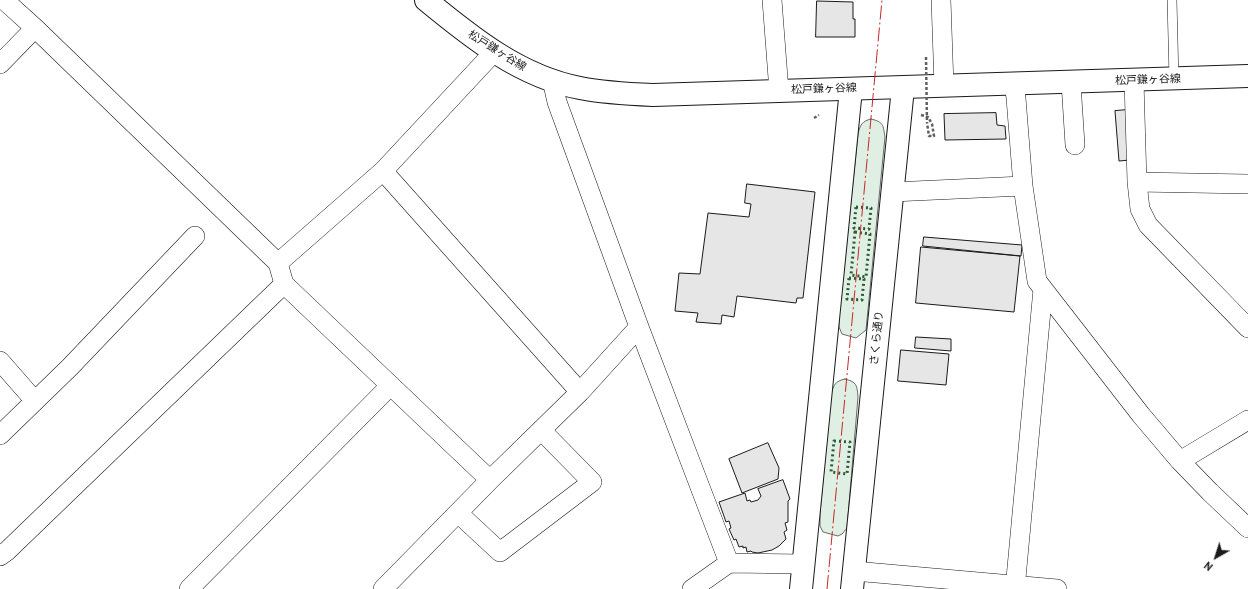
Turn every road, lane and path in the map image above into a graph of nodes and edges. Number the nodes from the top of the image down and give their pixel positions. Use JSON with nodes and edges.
{"nodes":[{"id":1,"x":4,"y":0,"type":"edge"},
{"id":2,"x":426,"y":0,"type":"edge"},
{"id":3,"x":772,"y":0,"type":"edge"},
{"id":4,"x":942,"y":0,"type":"edge"},
{"id":5,"x":1172,"y":0,"type":"edge"},
{"id":6,"x":35,"y":28,"type":"junction"},
{"id":7,"x":494,"y":52,"type":"junction"},
{"id":8,"x":926,"y":57,"type":"dead end"},
{"id":9,"x":0,"y":64,"type":"edge"},
{"id":10,"x":1248,"y":76,"type":"edge"},
{"id":11,"x":1174,"y":79,"type":"junction"},
{"id":12,"x":552,"y":80,"type":"junction"},
{"id":13,"x":1134,"y":80,"type":"junction"},
{"id":14,"x":1071,"y":82,"type":"junction"},
{"id":15,"x":1014,"y":84,"type":"junction"},
{"id":16,"x":944,"y":86,"type":"junction"},
{"id":17,"x":902,"y":88,"type":"junction"},
{"id":18,"x":851,"y":89,"type":"junction"},
{"id":19,"x":779,"y":91,"type":"junction"},
{"id":20,"x":921,"y":115,"type":"dead end"},
{"id":21,"x":819,"y":116,"type":"dead end"},
{"id":22,"x":814,"y":118,"type":"dead end"},
{"id":23,"x":1075,"y":145,"type":"dead end"},
{"id":24,"x":383,"y":171,"type":"junction"},
{"id":25,"x":1137,"y":182,"type":"junction"},
{"id":26,"x":1248,"y":184,"type":"edge"},
{"id":27,"x":1023,"y":186,"type":"junction"},
{"id":28,"x":892,"y":192,"type":"junction"},
{"id":29,"x":195,"y":236,"type":"dead end"},
{"id":30,"x":278,"y":263,"type":"junction"},
{"id":31,"x":284,"y":284,"type":"junction"},
{"id":32,"x":1043,"y":289,"type":"junction"},
{"id":33,"x":639,"y":327,"type":"junction"},
{"id":34,"x":1248,"y":328,"type":"edge"},
{"id":35,"x":0,"y":361,"type":"edge"},
{"id":36,"x":390,"y":386,"type":"junction"},
{"id":37,"x":580,"y":392,"type":"junction"},
{"id":38,"x":35,"y":401,"type":"junction"},
{"id":39,"x":1248,"y":420,"type":"edge"},
{"id":40,"x":541,"y":430,"type":"junction"},
{"id":41,"x":0,"y":435,"type":"edge"},
{"id":42,"x":1180,"y":461,"type":"junction"},
{"id":43,"x":490,"y":480,"type":"junction"},
{"id":44,"x":458,"y":513,"type":"junction"},
{"id":45,"x":1248,"y":528,"type":"edge"},
{"id":46,"x":0,"y":556,"type":"edge"},
{"id":47,"x":729,"y":563,"type":"junction"},
{"id":48,"x":803,"y":564,"type":"junction"},
{"id":49,"x":853,"y":580,"type":"edge"},
{"id":50,"x":1015,"y":587,"type":"edge"},
{"id":51,"x":189,"y":589,"type":"edge"},
{"id":52,"x":383,"y":589,"type":"edge"},
{"id":53,"x":692,"y":589,"type":"edge"},
{"id":54,"x":801,"y":589,"type":"edge"},
{"id":55,"x":1057,"y":589,"type":"edge"}],
"edges":[{"from":1,"to":6,"type":"street"},
{"from":2,"to":7,"type":"street","name":"松戸鎌ヶ谷線"},
{"from":3,"to":19,"type":"street"},
{"from":4,"to":16,"type":"street"},
{"from":5,"to":11,"type":"lane"},
{"from":6,"to":9,"type":"street"},
{"from":6,"to":30,"type":"street"},
{"from":7,"to":12,"type":"street","name":"松戸鎌ヶ谷線"},
{"from":7,"to":24,"type":"street"},
{"from":8,"to":20,"type":"path","bridge":true},
{"from":10,"to":11,"type":"street","name":"松戸鎌ヶ谷線"},
{"from":11,"to":13,"type":"street","name":"松戸鎌ヶ谷線"},
{"from":12,"to":19,"type":"street","name":"松戸鎌ヶ谷線"},
{"from":12,"to":33,"type":"street"},
{"from":13,"to":14,"type":"street","name":"松戸鎌ヶ谷線"},
{"from":13,"to":25,"type":"street"},
{"from":14,"to":15,"type":"street","name":"松戸鎌ヶ谷線"},
{"from":14,"to":23,"type":"street"},
{"from":15,"to":16,"type":"street","name":"松戸鎌ヶ谷線"},
{"from":15,"to":27,"type":"street"},
{"from":16,"to":17,"type":"street","name":"松戸鎌ヶ谷線"},
{"from":17,"to":18,"type":"street","name":"松戸鎌ヶ谷線"},
{"from":17,"to":28,"type":"street","name":"さくら通り"},
{"from":18,"to":19,"type":"street","name":"松戸鎌ヶ谷線"},
{"from":18,"to":48,"type":"street"},
{"from":21,"to":22,"type":"path"},
{"from":24,"to":30,"type":"street"},
{"from":24,"to":37,"type":"street"},
{"from":25,"to":26,"type":"street"},
{"from":25,"to":34,"type":"street"},
{"from":27,"to":28,"type":"street"},
{"from":27,"to":32,"type":"street"},
{"from":28,"to":49,"type":"street","name":"さくら通り"},
{"from":29,"to":38,"type":"street"},
{"from":30,"to":31,"type":"street"},
{"from":31,"to":36,"type":"street"},
{"from":31,"to":46,"type":"street"},
{"from":32,"to":42,"type":"street"},
{"from":32,"to":50,"type":"street"},
{"from":33,"to":37,"type":"street"},
{"from":33,"to":47,"type":"street"},
{"from":35,"to":38,"type":"street"},
{"from":36,"to":43,"type":"street"},
{"from":36,"to":51,"type":"street"},
{"from":37,"to":40,"type":"street"},
{"from":38,"to":41,"type":"street"},
{"from":39,"to":42,"type":"street"},
{"from":40,"to":43,"type":"street"},
{"from":40,"to":44,"type":"street"},
{"from":42,"to":45,"type":"street"},
{"from":43,"to":44,"type":"street"},
{"from":44,"to":52,"type":"street"},
{"from":47,"to":48,"type":"street"},
{"from":47,"to":53,"type":"street"},
{"from":48,"to":54,"type":"street"},
{"from":49,"to":50,"type":"street"},
{"from":50,"to":55,"type":"street"}]}
